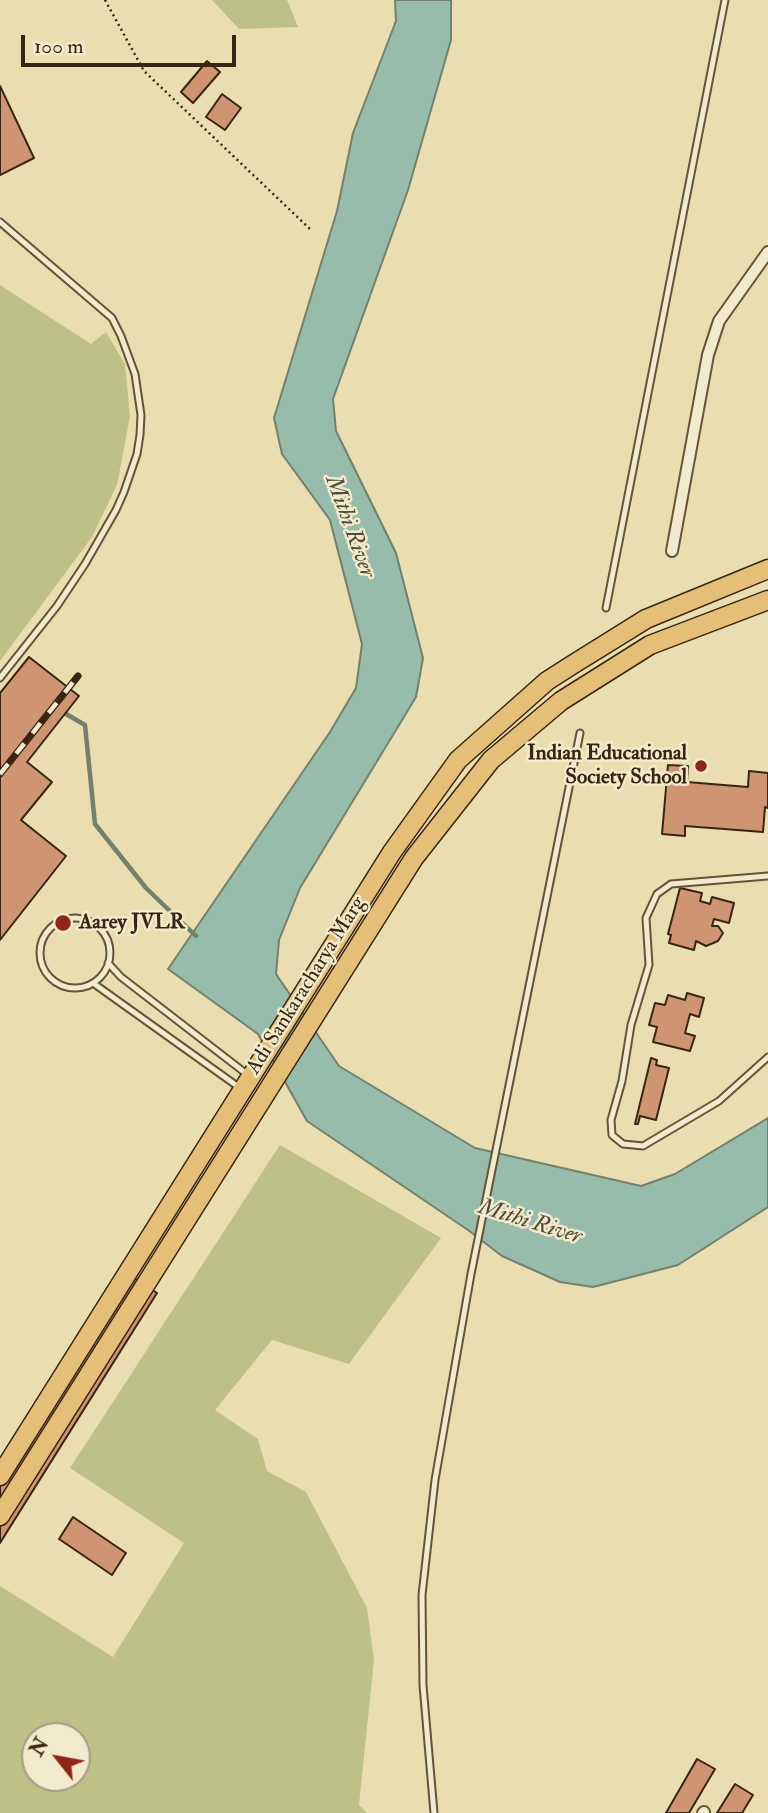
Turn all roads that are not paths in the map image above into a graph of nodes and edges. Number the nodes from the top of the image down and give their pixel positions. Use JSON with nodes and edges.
{"nodes":[{"id":1,"x":725,"y":0,"type":"edge"},
{"id":2,"x":0,"y":222,"type":"edge"},
{"id":3,"x":768,"y":252,"type":"edge"},
{"id":4,"x":672,"y":551,"type":"dead end"},
{"id":5,"x":768,"y":569,"type":"edge"},
{"id":6,"x":768,"y":600,"type":"edge"},
{"id":7,"x":606,"y":608,"type":"dead end"},
{"id":8,"x":0,"y":678,"type":"edge"},
{"id":9,"x":580,"y":733,"type":"dead end"},
{"id":10,"x":768,"y":876,"type":"edge"},
{"id":11,"x":108,"y":964,"type":"junction"},
{"id":12,"x":93,"y":983,"type":"junction"},
{"id":13,"x":768,"y":1056,"type":"edge"},
{"id":14,"x":247,"y":1083,"type":"junction"},
{"id":15,"x":0,"y":1476,"type":"edge"},
{"id":16,"x":0,"y":1516,"type":"edge"},
{"id":17,"x":434,"y":1813,"type":"edge"}],
"edges":[{"from":1,"to":7,"type":"lane"},
{"from":2,"to":8,"type":"lane"},
{"from":3,"to":4,"type":"street"},
{"from":5,"to":14,"type":"main road","name":"Adi Sankaracharya Marg"},
{"from":6,"to":16,"type":"main road","name":"Adi Sankaracharya Marg"},
{"from":9,"to":17,"type":"lane"},
{"from":10,"to":13,"type":"lane"},
{"from":11,"to":12,"type":"lane"},
{"from":11,"to":12,"type":"lane"},
{"from":11,"to":14,"type":"lane"},
{"from":12,"to":14,"type":"lane"},
{"from":14,"to":15,"type":"main road","name":"Adi Sankaracharya Marg"}]}
